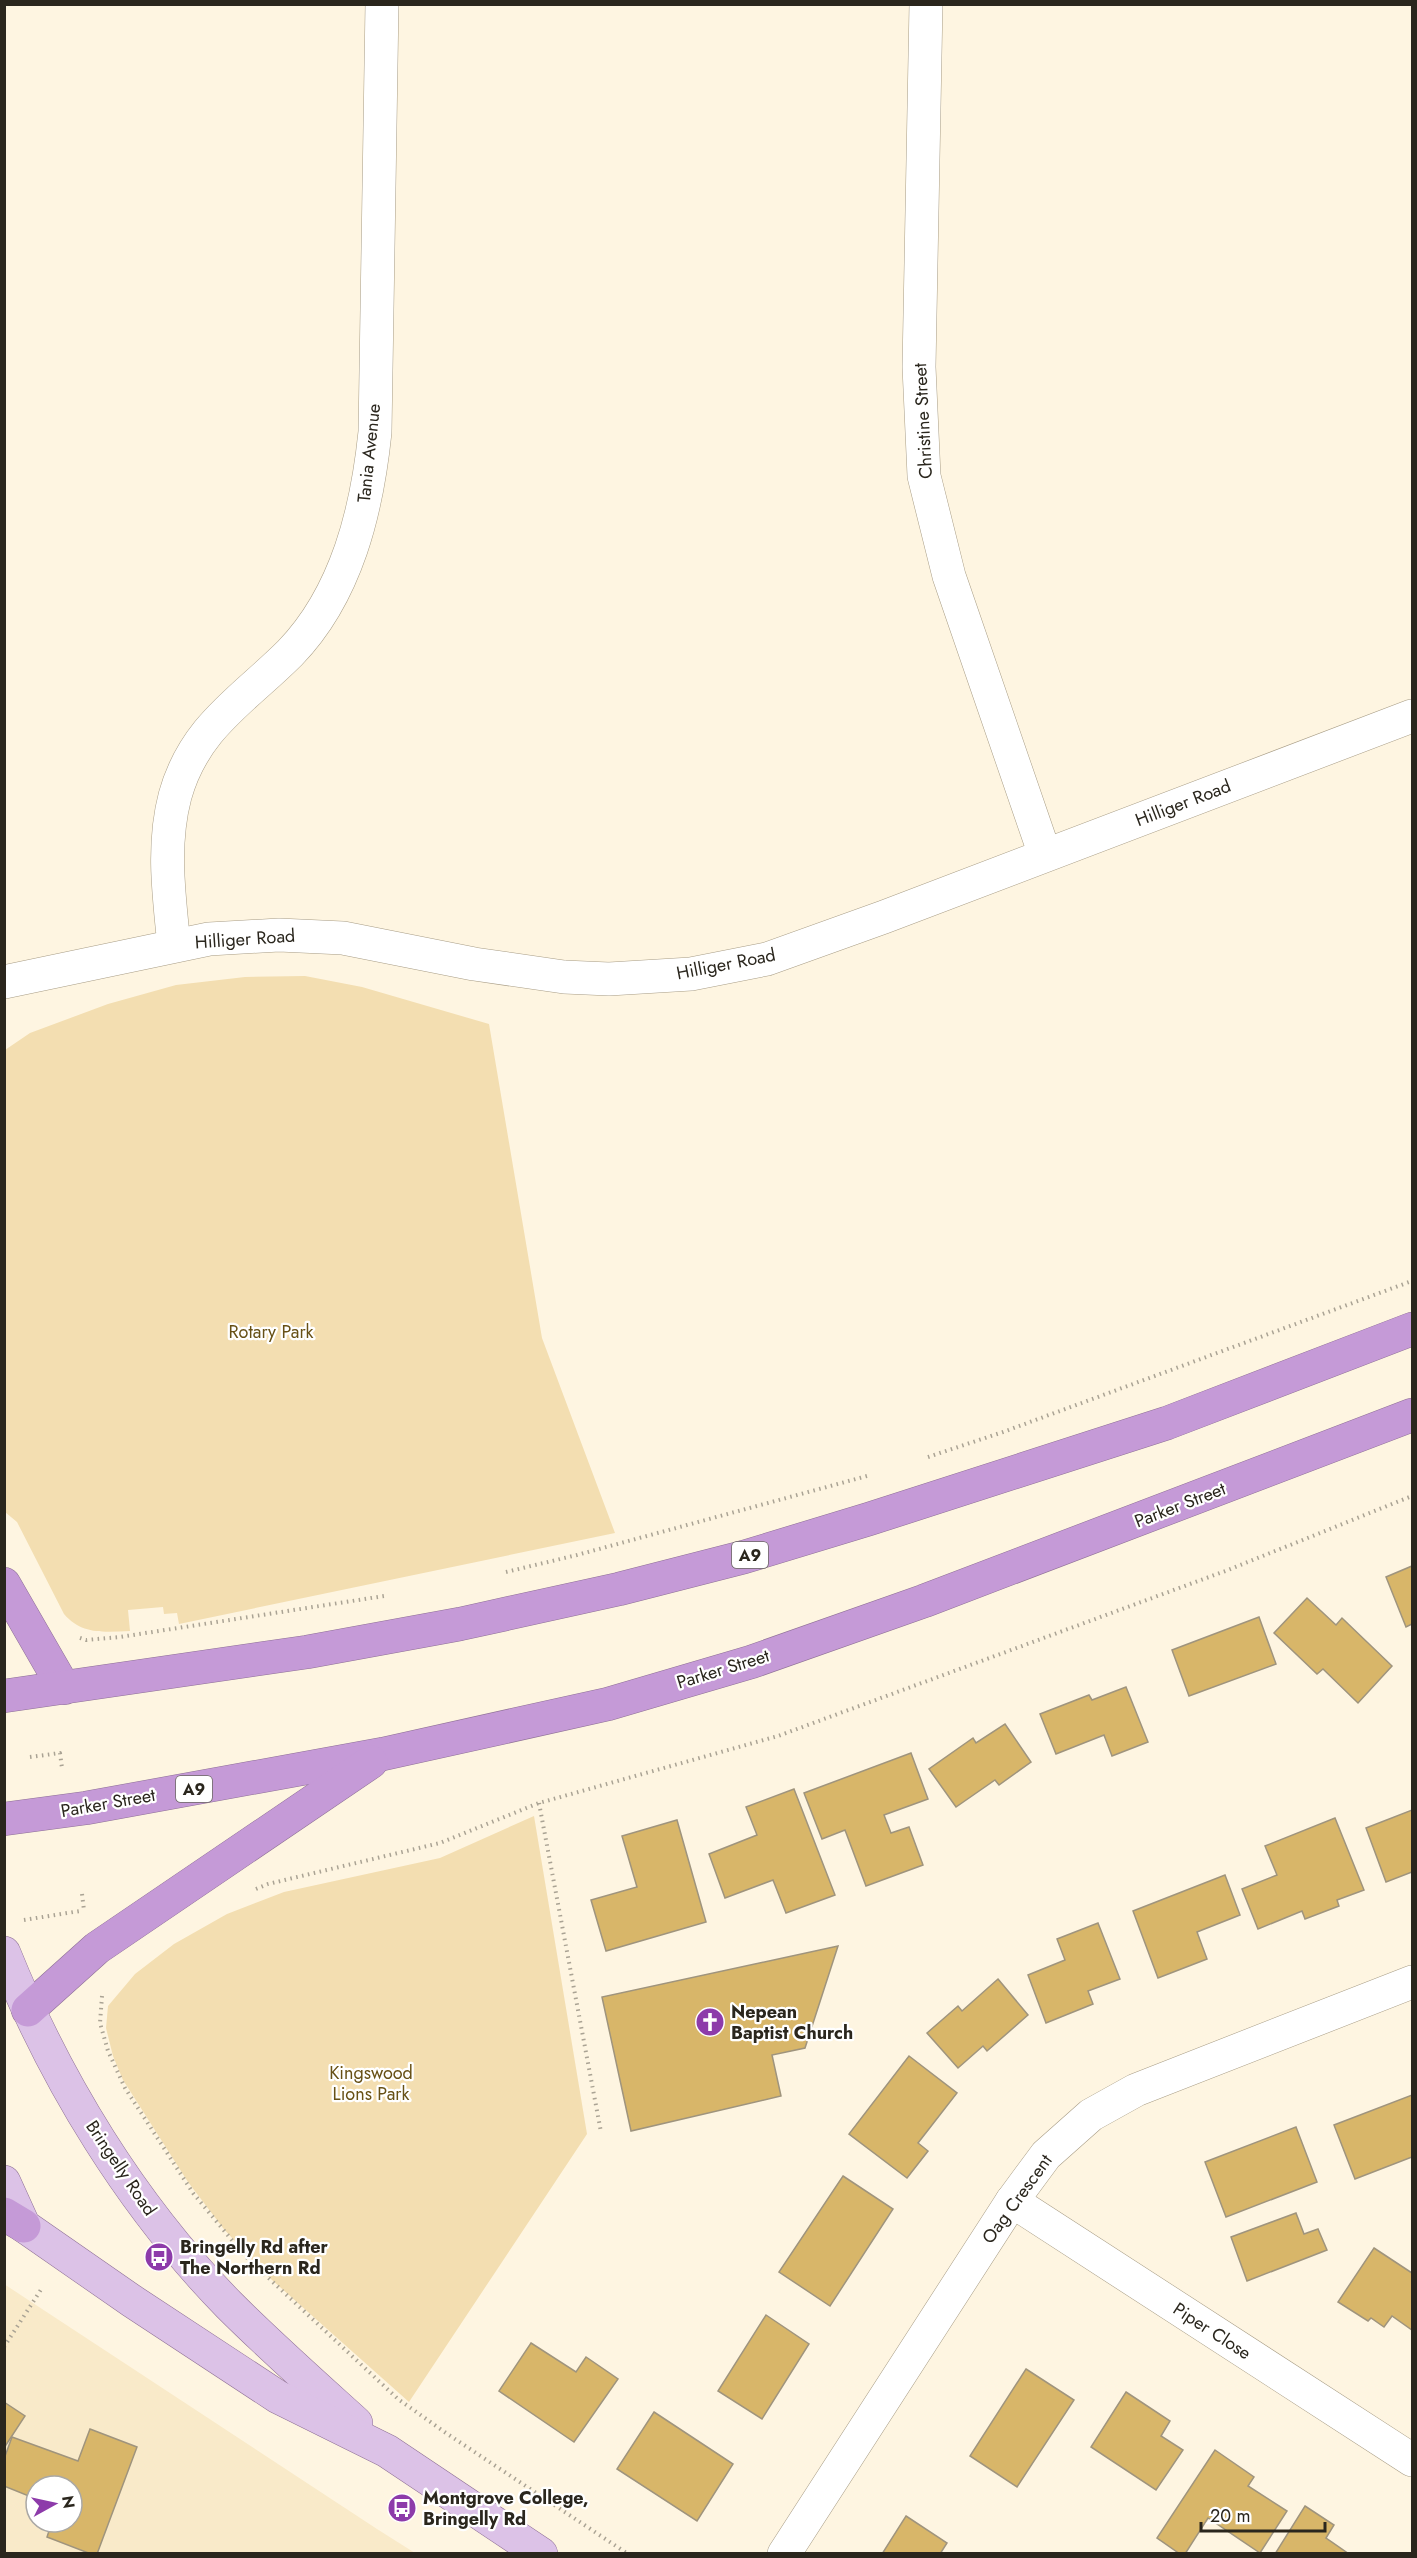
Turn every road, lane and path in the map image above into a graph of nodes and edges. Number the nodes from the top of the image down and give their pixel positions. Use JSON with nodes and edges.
{"nodes":[{"id":1,"x":382,"y":4,"type":"edge"},
{"id":2,"x":926,"y":4,"type":"edge"},
{"id":3,"x":1413,"y":716,"type":"edge"},
{"id":4,"x":1045,"y":855,"type":"junction"},
{"id":5,"x":174,"y":945,"type":"junction"},
{"id":6,"x":4,"y":982,"type":"edge"},
{"id":7,"x":1413,"y":1281,"type":"edge"},
{"id":8,"x":1413,"y":1329,"type":"edge"},
{"id":9,"x":1413,"y":1415,"type":"edge"},
{"id":10,"x":919,"y":1460,"type":"dead end"},
{"id":11,"x":877,"y":1474,"type":"dead end"},
{"id":12,"x":1413,"y":1496,"type":"edge"},
{"id":13,"x":500,"y":1573,"type":"dead end"},
{"id":14,"x":4,"y":1584,"type":"edge"},
{"id":15,"x":387,"y":1596,"type":"dead end"},
{"id":16,"x":77,"y":1637,"type":"dead end"},
{"id":17,"x":64,"y":1688,"type":"junction"},
{"id":18,"x":4,"y":1696,"type":"edge"},
{"id":19,"x":383,"y":1754,"type":"junction"},
{"id":20,"x":30,"y":1757,"type":"dead end"},
{"id":21,"x":62,"y":1768,"type":"dead end"},
{"id":22,"x":539,"y":1803,"type":"junction"},
{"id":23,"x":4,"y":1819,"type":"edge"},
{"id":24,"x":247,"y":1893,"type":"dead end"},
{"id":25,"x":82,"y":1894,"type":"dead end"},
{"id":26,"x":24,"y":1920,"type":"dead end"},
{"id":27,"x":4,"y":1953,"type":"edge"},
{"id":28,"x":1413,"y":1982,"type":"edge"},
{"id":29,"x":104,"y":1991,"type":"dead end"},
{"id":30,"x":27,"y":2010,"type":"junction"},
{"id":31,"x":601,"y":2132,"type":"dead end"},
{"id":32,"x":4,"y":2182,"type":"edge"},
{"id":33,"x":1012,"y":2201,"type":"junction"},
{"id":34,"x":14,"y":2220,"type":"edge"},
{"id":35,"x":42,"y":2288,"type":"dead end"},
{"id":36,"x":4,"y":2346,"type":"edge"},
{"id":37,"x":387,"y":2451,"type":"junction"},
{"id":38,"x":1413,"y":2460,"type":"edge"},
{"id":39,"x":541,"y":2553,"type":"edge"},
{"id":40,"x":628,"y":2553,"type":"edge"},
{"id":41,"x":784,"y":2553,"type":"edge"}],
"edges":[{"from":1,"to":5,"type":"street","name":"Tania Avenue"},
{"from":2,"to":4,"type":"street","name":"Christine Street"},
{"from":3,"to":4,"type":"street","name":"Hilliger Road"},
{"from":4,"to":5,"type":"street","name":"Hilliger Road"},
{"from":5,"to":6,"type":"street","name":"Hilliger Road"},
{"from":7,"to":10,"type":"path"},
{"from":8,"to":17,"type":"highway","number":"A9"},
{"from":9,"to":19,"type":"highway","name":"Parker Street","number":"A9"},
{"from":11,"to":13,"type":"path"},
{"from":12,"to":22,"type":"path"},
{"from":14,"to":17,"type":"highway"},
{"from":15,"to":16,"type":"path"},
{"from":17,"to":18,"type":"highway","number":"A9"},
{"from":19,"to":23,"type":"highway","name":"Parker Street","number":"A9"},
{"from":19,"to":30,"type":"highway"},
{"from":20,"to":21,"type":"path"},
{"from":22,"to":24,"type":"path"},
{"from":22,"to":31,"type":"path"},
{"from":25,"to":26,"type":"path"},
{"from":27,"to":30,"type":"main road","name":"Bringelly Road"},
{"from":28,"to":33,"type":"street","name":"Oag Crescent"},
{"from":29,"to":40,"type":"path"},
{"from":30,"to":37,"type":"main road","name":"Bringelly Road"},
{"from":32,"to":34,"type":"main road","name":"Bringelly Road"},
{"from":33,"to":38,"type":"street","name":"Piper Close"},
{"from":33,"to":41,"type":"street","name":"Oag Crescent"},
{"from":34,"to":37,"type":"main road","name":"Bringelly Road"},
{"from":35,"to":36,"type":"path"},
{"from":37,"to":39,"type":"main road","name":"Bringelly Road"}]}
